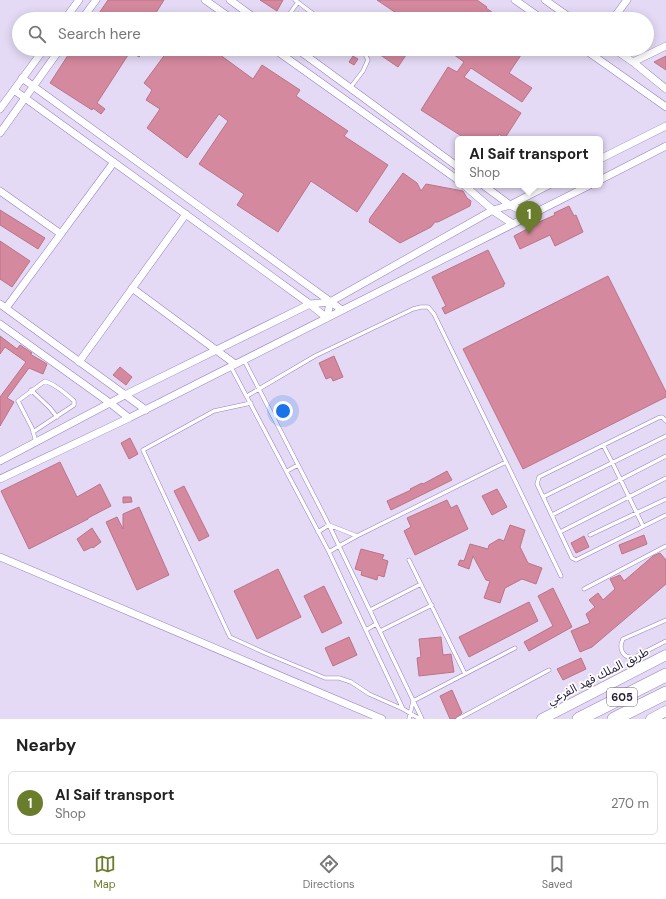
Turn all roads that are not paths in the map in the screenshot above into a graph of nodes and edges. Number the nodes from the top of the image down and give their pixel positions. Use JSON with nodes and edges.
{"nodes":[{"id":1,"x":79,"y":0,"type":"edge"},
{"id":2,"x":96,"y":0,"type":"edge"},
{"id":3,"x":205,"y":0,"type":"edge"},
{"id":4,"x":230,"y":0,"type":"edge"},
{"id":5,"x":515,"y":0,"type":"edge"},
{"id":6,"x":545,"y":0,"type":"edge"},
{"id":7,"x":627,"y":0,"type":"edge"},
{"id":8,"x":297,"y":1,"type":"edge"},
{"id":9,"x":70,"y":12,"type":"edge"},
{"id":10,"x":87,"y":12,"type":"edge"},
{"id":11,"x":222,"y":12,"type":"edge"},
{"id":12,"x":246,"y":12,"type":"edge"},
{"id":13,"x":290,"y":12,"type":"edge"},
{"id":14,"x":311,"y":12,"type":"edge"},
{"id":15,"x":532,"y":12,"type":"edge"},
{"id":16,"x":562,"y":12,"type":"edge"},
{"id":17,"x":618,"y":12,"type":"edge"},
{"id":18,"x":666,"y":46,"type":"edge"},
{"id":19,"x":654,"y":52,"type":"edge"},
{"id":20,"x":39,"y":56,"type":"edge"},
{"id":21,"x":55,"y":56,"type":"edge"},
{"id":22,"x":284,"y":56,"type":"edge"},
{"id":23,"x":307,"y":56,"type":"edge"},
{"id":24,"x":366,"y":56,"type":"edge"},
{"id":25,"x":594,"y":56,"type":"edge"},
{"id":26,"x":624,"y":56,"type":"edge"},
{"id":27,"x":645,"y":56,"type":"edge"},
{"id":28,"x":632,"y":62,"type":"junction"},
{"id":29,"x":22,"y":78,"type":"junction"},
{"id":30,"x":33,"y":87,"type":"junction"},
{"id":31,"x":350,"y":88,"type":"junction"},
{"id":32,"x":666,"y":89,"type":"edge"},
{"id":33,"x":14,"y":90,"type":"junction"},
{"id":34,"x":25,"y":98,"type":"junction"},
{"id":35,"x":666,"y":107,"type":"edge"},
{"id":36,"x":0,"y":109,"type":"edge"},
{"id":37,"x":666,"y":126,"type":"edge"},
{"id":38,"x":0,"y":133,"type":"edge"},
{"id":39,"x":666,"y":146,"type":"edge"},
{"id":40,"x":603,"y":158,"type":"edge"},
{"id":41,"x":114,"y":162,"type":"junction"},
{"id":42,"x":455,"y":165,"type":"edge"},
{"id":43,"x":455,"y":178,"type":"edge"},
{"id":44,"x":603,"y":178,"type":"edge"},
{"id":45,"x":467,"y":188,"type":"edge"},
{"id":46,"x":487,"y":188,"type":"edge"},
{"id":47,"x":543,"y":188,"type":"edge"},
{"id":48,"x":584,"y":188,"type":"edge"},
{"id":49,"x":0,"y":191,"type":"edge"},
{"id":50,"x":510,"y":205,"type":"junction"},
{"id":51,"x":493,"y":210,"type":"junction"},
{"id":52,"x":186,"y":214,"type":"junction"},
{"id":53,"x":530,"y":215,"type":"junction"},
{"id":54,"x":514,"y":224,"type":"junction"},
{"id":55,"x":61,"y":234,"type":"junction"},
{"id":56,"x":132,"y":288,"type":"junction"},
{"id":57,"x":330,"y":302,"type":"junction"},
{"id":58,"x":310,"y":304,"type":"junction"},
{"id":59,"x":3,"y":306,"type":"edge"},
{"id":60,"x":342,"y":310,"type":"junction"},
{"id":61,"x":327,"y":318,"type":"junction"},
{"id":62,"x":0,"y":324,"type":"edge"},
{"id":63,"x":216,"y":350,"type":"junction"},
{"id":64,"x":244,"y":360,"type":"junction"},
{"id":65,"x":79,"y":362,"type":"junction"},
{"id":66,"x":233,"y":366,"type":"junction"},
{"id":67,"x":31,"y":390,"type":"junction"},
{"id":68,"x":258,"y":390,"type":"junction"},
{"id":69,"x":125,"y":395,"type":"junction"},
{"id":70,"x":247,"y":396,"type":"junction"},
{"id":71,"x":110,"y":403,"type":"junction"},
{"id":72,"x":251,"y":403,"type":"junction"},
{"id":73,"x":146,"y":410,"type":"junction"},
{"id":74,"x":57,"y":417,"type":"junction"},
{"id":75,"x":129,"y":418,"type":"junction"},
{"id":76,"x":666,"y":421,"type":"edge"},
{"id":77,"x":33,"y":432,"type":"junction"},
{"id":78,"x":666,"y":436,"type":"edge"},
{"id":79,"x":36,"y":442,"type":"junction"},
{"id":80,"x":603,"y":446,"type":"junction"},
{"id":81,"x":666,"y":456,"type":"edge"},
{"id":82,"x":0,"y":461,"type":"edge"},
{"id":83,"x":506,"y":462,"type":"junction"},
{"id":84,"x":612,"y":462,"type":"junction"},
{"id":85,"x":298,"y":466,"type":"junction"},
{"id":86,"x":287,"y":471,"type":"junction"},
{"id":87,"x":666,"y":478,"type":"edge"},
{"id":88,"x":0,"y":479,"type":"edge"},
{"id":89,"x":621,"y":480,"type":"junction"},
{"id":90,"x":543,"y":497,"type":"junction"},
{"id":91,"x":629,"y":497,"type":"junction"},
{"id":92,"x":666,"y":499,"type":"edge"},
{"id":93,"x":636,"y":512,"type":"junction"},
{"id":94,"x":552,"y":515,"type":"junction"},
{"id":95,"x":666,"y":515,"type":"edge"},
{"id":96,"x":329,"y":526,"type":"junction"},
{"id":97,"x":643,"y":526,"type":"junction"},
{"id":98,"x":318,"y":532,"type":"junction"},
{"id":99,"x":560,"y":532,"type":"junction"},
{"id":100,"x":590,"y":535,"type":"dead end"},
{"id":101,"x":357,"y":536,"type":"junction"},
{"id":102,"x":339,"y":546,"type":"junction"},
{"id":103,"x":666,"y":546,"type":"edge"},
{"id":104,"x":329,"y":552,"type":"junction"},
{"id":105,"x":0,"y":557,"type":"edge"},
{"id":106,"x":409,"y":560,"type":"dead end"},
{"id":107,"x":561,"y":576,"type":"dead end"},
{"id":108,"x":421,"y":584,"type":"junction"},
{"id":109,"x":584,"y":588,"type":"dead end"},
{"id":110,"x":432,"y":605,"type":"junction"},
{"id":111,"x":370,"y":610,"type":"junction"},
{"id":112,"x":666,"y":620,"type":"edge"},
{"id":113,"x":376,"y":624,"type":"junction"},
{"id":114,"x":366,"y":630,"type":"junction"},
{"id":115,"x":380,"y":631,"type":"junction"},
{"id":116,"x":666,"y":641,"type":"edge"},
{"id":117,"x":515,"y":648,"type":"dead end"},
{"id":118,"x":666,"y":656,"type":"edge"},
{"id":119,"x":549,"y":670,"type":"dead end"},
{"id":120,"x":465,"y":674,"type":"junction"},
{"id":121,"x":666,"y":675,"type":"edge"},
{"id":122,"x":666,"y":693,"type":"edge"},
{"id":123,"x":413,"y":701,"type":"junction"},
{"id":124,"x":403,"y":708,"type":"junction"},
{"id":125,"x":666,"y":711,"type":"edge"},
{"id":126,"x":411,"y":714,"type":"junction"},
{"id":127,"x":382,"y":719,"type":"edge"},
{"id":128,"x":409,"y":719,"type":"edge"},
{"id":129,"x":421,"y":719,"type":"edge"},
{"id":130,"x":458,"y":719,"type":"edge"},
{"id":131,"x":542,"y":719,"type":"edge"},
{"id":132,"x":579,"y":719,"type":"edge"},
{"id":133,"x":614,"y":719,"type":"edge"},
{"id":134,"x":651,"y":719,"type":"edge"}],
"edges":[{"from":1,"to":9,"type":"street"},
{"from":2,"to":10,"type":"street"},
{"from":3,"to":11,"type":"street"},
{"from":4,"to":12,"type":"street"},
{"from":5,"to":15,"type":"street"},
{"from":6,"to":16,"type":"street"},
{"from":7,"to":17,"type":"street"},
{"from":8,"to":13,"type":"lane"},
{"from":8,"to":14,"type":"lane"},
{"from":18,"to":19,"type":"street"},
{"from":20,"to":29,"type":"street"},
{"from":21,"to":30,"type":"street"},
{"from":22,"to":43,"type":"street"},
{"from":23,"to":31,"type":"street"},
{"from":24,"to":31,"type":"lane"},
{"from":25,"to":35,"type":"street"},
{"from":26,"to":28,"type":"street"},
{"from":27,"to":28,"type":"street"},
{"from":28,"to":32,"type":"street"},
{"from":29,"to":30,"type":"street"},
{"from":29,"to":33,"type":"street"},
{"from":30,"to":34,"type":"street"},
{"from":30,"to":57,"type":"street"},
{"from":31,"to":42,"type":"street"},
{"from":33,"to":34,"type":"street"},
{"from":33,"to":36,"type":"street"},
{"from":34,"to":38,"type":"street"},
{"from":34,"to":41,"type":"street"},
{"from":37,"to":40,"type":"street"},
{"from":39,"to":44,"type":"street"},
{"from":41,"to":52,"type":"street"},
{"from":41,"to":55,"type":"street"},
{"from":45,"to":51,"type":"street"},
{"from":46,"to":50,"type":"street"},
{"from":47,"to":50,"type":"street"},
{"from":48,"to":53,"type":"street"},
{"from":49,"to":55,"type":"street"},
{"from":50,"to":51,"type":"street"},
{"from":50,"to":53,"type":"street"},
{"from":51,"to":54,"type":"street"},
{"from":51,"to":57,"type":"street"},
{"from":52,"to":56,"type":"street"},
{"from":52,"to":58,"type":"street"},
{"from":53,"to":54,"type":"street"},
{"from":54,"to":60,"type":"street"},
{"from":55,"to":59,"type":"street"},
{"from":56,"to":63,"type":"street"},
{"from":56,"to":65,"type":"street"},
{"from":57,"to":58,"type":"street"},
{"from":57,"to":60,"type":"street"},
{"from":57,"to":61,"type":"street"},
{"from":58,"to":61,"type":"street"},
{"from":58,"to":63,"type":"street"},
{"from":59,"to":65,"type":"street"},
{"from":60,"to":61,"type":"street"},
{"from":61,"to":64,"type":"street"},
{"from":62,"to":71,"type":"street"},
{"from":63,"to":66,"type":"street"},
{"from":63,"to":69,"type":"street"},
{"from":64,"to":66,"type":"street"},
{"from":64,"to":68,"type":"lane"},
{"from":65,"to":69,"type":"street"},
{"from":66,"to":70,"type":"lane"},
{"from":66,"to":73,"type":"street"},
{"from":67,"to":74,"type":"lane"},
{"from":67,"to":74,"type":"lane"},
{"from":67,"to":77,"type":"lane"},
{"from":68,"to":70,"type":"lane"},
{"from":68,"to":83,"type":"lane"},
{"from":68,"to":85,"type":"lane"},
{"from":69,"to":71,"type":"street"},
{"from":69,"to":73,"type":"street"},
{"from":70,"to":72,"type":"lane"},
{"from":71,"to":75,"type":"street"},
{"from":71,"to":79,"type":"street"},
{"from":72,"to":86,"type":"lane"},
{"from":72,"to":124,"type":"lane"},
{"from":73,"to":75,"type":"street"},
{"from":74,"to":77,"type":"lane"},
{"from":75,"to":88,"type":"street"},
{"from":76,"to":80,"type":"lane"},
{"from":77,"to":79,"type":"lane"},
{"from":78,"to":84,"type":"lane"},
{"from":79,"to":82,"type":"street"},
{"from":80,"to":84,"type":"lane"},
{"from":80,"to":90,"type":"lane"},
{"from":81,"to":89,"type":"lane"},
{"from":83,"to":101,"type":"lane"},
{"from":83,"to":107,"type":"lane"},
{"from":84,"to":89,"type":"lane"},
{"from":84,"to":90,"type":"lane"},
{"from":85,"to":86,"type":"lane"},
{"from":85,"to":96,"type":"lane"},
{"from":86,"to":98,"type":"lane"},
{"from":87,"to":91,"type":"lane"},
{"from":89,"to":91,"type":"lane"},
{"from":89,"to":94,"type":"lane"},
{"from":90,"to":94,"type":"lane"},
{"from":91,"to":93,"type":"lane"},
{"from":91,"to":99,"type":"lane"},
{"from":92,"to":93,"type":"lane"},
{"from":93,"to":97,"type":"lane"},
{"from":93,"to":100,"type":"lane"},
{"from":94,"to":99,"type":"lane"},
{"from":95,"to":97,"type":"lane"},
{"from":96,"to":98,"type":"lane"},
{"from":96,"to":101,"type":"lane"},
{"from":96,"to":102,"type":"lane"},
{"from":97,"to":99,"type":"lane"},
{"from":98,"to":104,"type":"lane"},
{"from":101,"to":102,"type":"lane"},
{"from":102,"to":104,"type":"lane"},
{"from":102,"to":111,"type":"lane"},
{"from":103,"to":109,"type":"lane"},
{"from":104,"to":114,"type":"lane"},
{"from":105,"to":127,"type":"street"},
{"from":106,"to":108,"type":"lane"},
{"from":108,"to":110,"type":"lane"},
{"from":108,"to":111,"type":"lane"},
{"from":110,"to":115,"type":"lane"},
{"from":110,"to":120,"type":"lane"},
{"from":111,"to":113,"type":"lane"},
{"from":112,"to":116,"type":"lane"},
{"from":113,"to":114,"type":"lane"},
{"from":113,"to":115,"type":"lane"},
{"from":114,"to":124,"type":"lane"},
{"from":115,"to":123,"type":"lane"},
{"from":117,"to":120,"type":"lane"},
{"from":118,"to":131,"type":"main road","name":"طريق الملك فهد الفرعي"},
{"from":119,"to":130,"type":"lane"},
{"from":120,"to":123,"type":"lane"},
{"from":121,"to":132,"type":"highway","number":"605"},
{"from":122,"to":133,"type":"highway","number":"605"},
{"from":123,"to":126,"type":"lane"},
{"from":123,"to":129,"type":"lane"},
{"from":124,"to":126,"type":"lane"},
{"from":125,"to":134,"type":"main road"},
{"from":126,"to":128,"type":"lane"},
{"from":126,"to":129,"type":"lane"}]}
